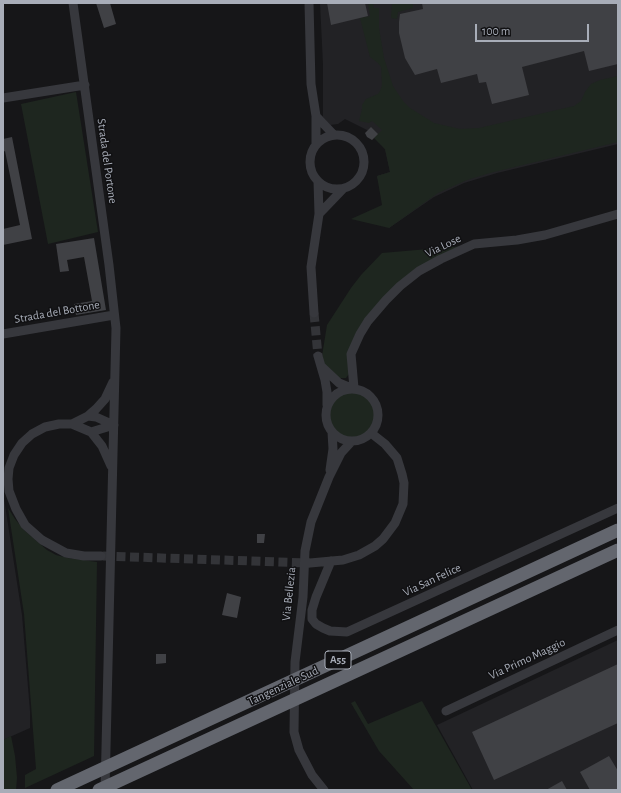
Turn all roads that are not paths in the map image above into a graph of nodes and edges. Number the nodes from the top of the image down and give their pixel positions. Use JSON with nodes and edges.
{"nodes":[{"id":1,"x":73,"y":3,"type":"edge"},
{"id":2,"x":309,"y":3,"type":"edge"},
{"id":3,"x":85,"y":85,"type":"junction"},
{"id":4,"x":3,"y":98,"type":"edge"},
{"id":5,"x":316,"y":116,"type":"junction"},
{"id":6,"x":334,"y":135,"type":"junction"},
{"id":7,"x":316,"y":145,"type":"junction"},
{"id":8,"x":318,"y":181,"type":"junction"},
{"id":9,"x":343,"y":189,"type":"junction"},
{"id":10,"x":319,"y":214,"type":"junction"},
{"id":11,"x":618,"y":214,"type":"edge"},
{"id":12,"x":314,"y":313,"type":"tunnel mouth"},
{"id":13,"x":114,"y":315,"type":"junction"},
{"id":14,"x":3,"y":334,"type":"edge"},
{"id":15,"x":318,"y":356,"type":"tunnel mouth"},
{"id":16,"x":322,"y":368,"type":"junction"},
{"id":17,"x":114,"y":380,"type":"junction"},
{"id":18,"x":353,"y":388,"type":"junction"},
{"id":19,"x":327,"y":406,"type":"junction"},
{"id":20,"x":88,"y":416,"type":"junction"},
{"id":21,"x":72,"y":424,"type":"junction"},
{"id":22,"x":114,"y":425,"type":"junction"},
{"id":23,"x":91,"y":432,"type":"junction"},
{"id":24,"x":332,"y":432,"type":"junction"},
{"id":25,"x":371,"y":433,"type":"junction"},
{"id":26,"x":352,"y":441,"type":"junction"},
{"id":27,"x":112,"y":470,"type":"junction"},
{"id":28,"x":329,"y":477,"type":"junction"},
{"id":29,"x":618,"y":508,"type":"edge"},
{"id":30,"x":618,"y":530,"type":"edge"},
{"id":31,"x":618,"y":550,"type":"edge"},
{"id":32,"x":101,"y":556,"type":"tunnel mouth"},
{"id":33,"x":331,"y":561,"type":"junction"},
{"id":34,"x":310,"y":562,"type":"tunnel mouth"},
{"id":35,"x":618,"y":630,"type":"edge"},
{"id":36,"x":446,"y":711,"type":"dead end"},
{"id":37,"x":57,"y":790,"type":"edge"},
{"id":38,"x":99,"y":790,"type":"edge"},
{"id":39,"x":105,"y":790,"type":"edge"},
{"id":40,"x":324,"y":790,"type":"edge"}],
"edges":[{"from":1,"to":3,"type":"street","name":"Strada del Portone"},
{"from":2,"to":5,"type":"street"},
{"from":3,"to":4,"type":"street"},
{"from":3,"to":13,"type":"street","name":"Strada del Portone"},
{"from":5,"to":6,"type":"street"},
{"from":5,"to":7,"type":"street"},
{"from":6,"to":7,"type":"street"},
{"from":6,"to":9,"type":"street"},
{"from":7,"to":8,"type":"street"},
{"from":8,"to":9,"type":"street"},
{"from":8,"to":10,"type":"street"},
{"from":9,"to":10,"type":"street"},
{"from":10,"to":12,"type":"street"},
{"from":11,"to":18,"type":"street","name":"Via Lose"},
{"from":13,"to":14,"type":"street","name":"Strada del Bottone"},
{"from":13,"to":17,"type":"street","name":"Strada del Portone"},
{"from":15,"to":16,"type":"street","name":"Via Bellezia"},
{"from":16,"to":18,"type":"street"},
{"from":16,"to":19,"type":"street","name":"Via Bellezia"},
{"from":17,"to":20,"type":"street"},
{"from":17,"to":22,"type":"street","name":"Strada del Portone"},
{"from":18,"to":19,"type":"street"},
{"from":18,"to":25,"type":"street"},
{"from":19,"to":24,"type":"street","name":"Via Bellezia"},
{"from":20,"to":21,"type":"street"},
{"from":20,"to":22,"type":"street"},
{"from":21,"to":23,"type":"street"},
{"from":21,"to":32,"type":"street"},
{"from":22,"to":23,"type":"street"},
{"from":22,"to":27,"type":"street","name":"Strada del Portone"},
{"from":23,"to":27,"type":"street"},
{"from":24,"to":26,"type":"street"},
{"from":24,"to":28,"type":"street","name":"Via Bellezia"},
{"from":25,"to":26,"type":"street","name":"Via Bellezia"},
{"from":25,"to":33,"type":"street"},
{"from":26,"to":28,"type":"street","name":"Via Bellezia"},
{"from":27,"to":39,"type":"street","name":"Strada del Portone"},
{"from":28,"to":40,"type":"street","name":"Via Bellezia"},
{"from":29,"to":33,"type":"street","name":"Via San Felice"},
{"from":30,"to":37,"type":"highway","name":"Tangenziale Sud","number":"A55"},
{"from":31,"to":38,"type":"highway","name":"Tangenziale Sud","number":"A55"},
{"from":33,"to":34,"type":"street"},
{"from":35,"to":36,"type":"street","name":"Via Primo Maggio"}]}
